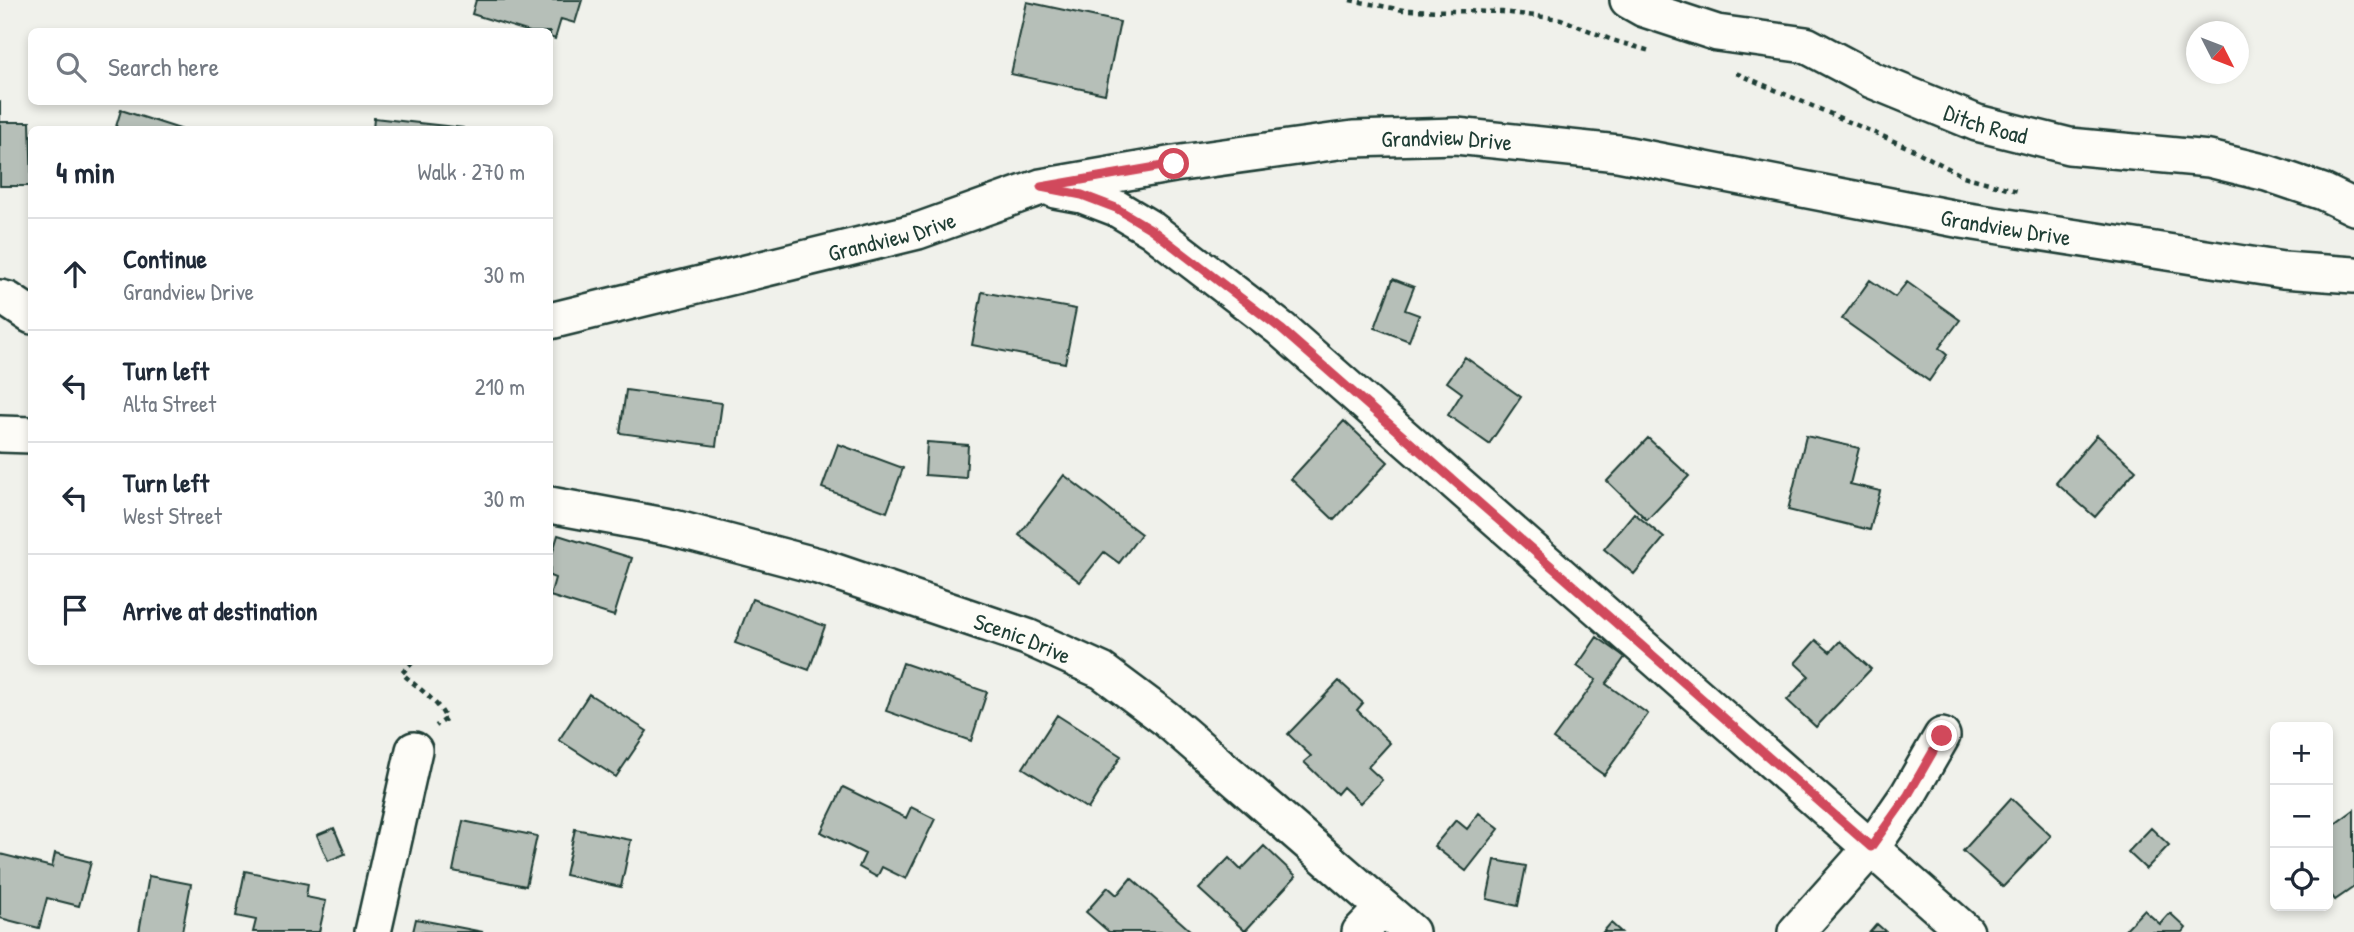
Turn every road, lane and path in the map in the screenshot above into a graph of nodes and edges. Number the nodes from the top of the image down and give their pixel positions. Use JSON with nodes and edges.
{"nodes":[{"id":1,"x":1350,"y":0,"type":"edge"},
{"id":2,"x":1628,"y":0,"type":"edge"},
{"id":3,"x":1655,"y":52,"type":"dead end"},
{"id":4,"x":1726,"y":69,"type":"dead end"},
{"id":5,"x":1041,"y":187,"type":"junction"},
{"id":6,"x":2025,"y":192,"type":"dead end"},
{"id":7,"x":2354,"y":207,"type":"edge"},
{"id":8,"x":2354,"y":275,"type":"edge"},
{"id":9,"x":0,"y":298,"type":"edge"},
{"id":10,"x":28,"y":313,"type":"edge"},
{"id":11,"x":553,"y":320,"type":"edge"},
{"id":12,"x":0,"y":434,"type":"edge"},
{"id":13,"x":28,"y":435,"type":"edge"},
{"id":14,"x":553,"y":506,"type":"edge"},
{"id":15,"x":409,"y":665,"type":"edge"},
{"id":16,"x":1942,"y":736,"type":"dead end"},
{"id":17,"x":414,"y":750,"type":"joint"},
{"id":18,"x":1871,"y":847,"type":"junction"},
{"id":19,"x":1371,"y":920,"type":"edge"},
{"id":20,"x":373,"y":932,"type":"edge"},
{"id":21,"x":1411,"y":932,"type":"edge"},
{"id":22,"x":1796,"y":932,"type":"edge"},
{"id":23,"x":1966,"y":932,"type":"edge"}],
"edges":[{"from":1,"to":3,"type":"path"},
{"from":2,"to":7,"type":"street","name":"Ditch Road"},
{"from":4,"to":6,"type":"path"},
{"from":5,"to":8,"type":"street","name":"Grandview Drive"},
{"from":5,"to":11,"type":"street","name":"Grandview Drive"},
{"from":5,"to":18,"type":"street"},
{"from":9,"to":10,"type":"street"},
{"from":12,"to":13,"type":"street"},
{"from":14,"to":19,"type":"street","name":"Scenic Drive"},
{"from":15,"to":17,"type":"path"},
{"from":16,"to":18,"type":"street"},
{"from":17,"to":20,"type":"street"},
{"from":18,"to":22,"type":"street"},
{"from":18,"to":23,"type":"street"},
{"from":19,"to":21,"type":"street","name":"Scenic Drive"}]}
